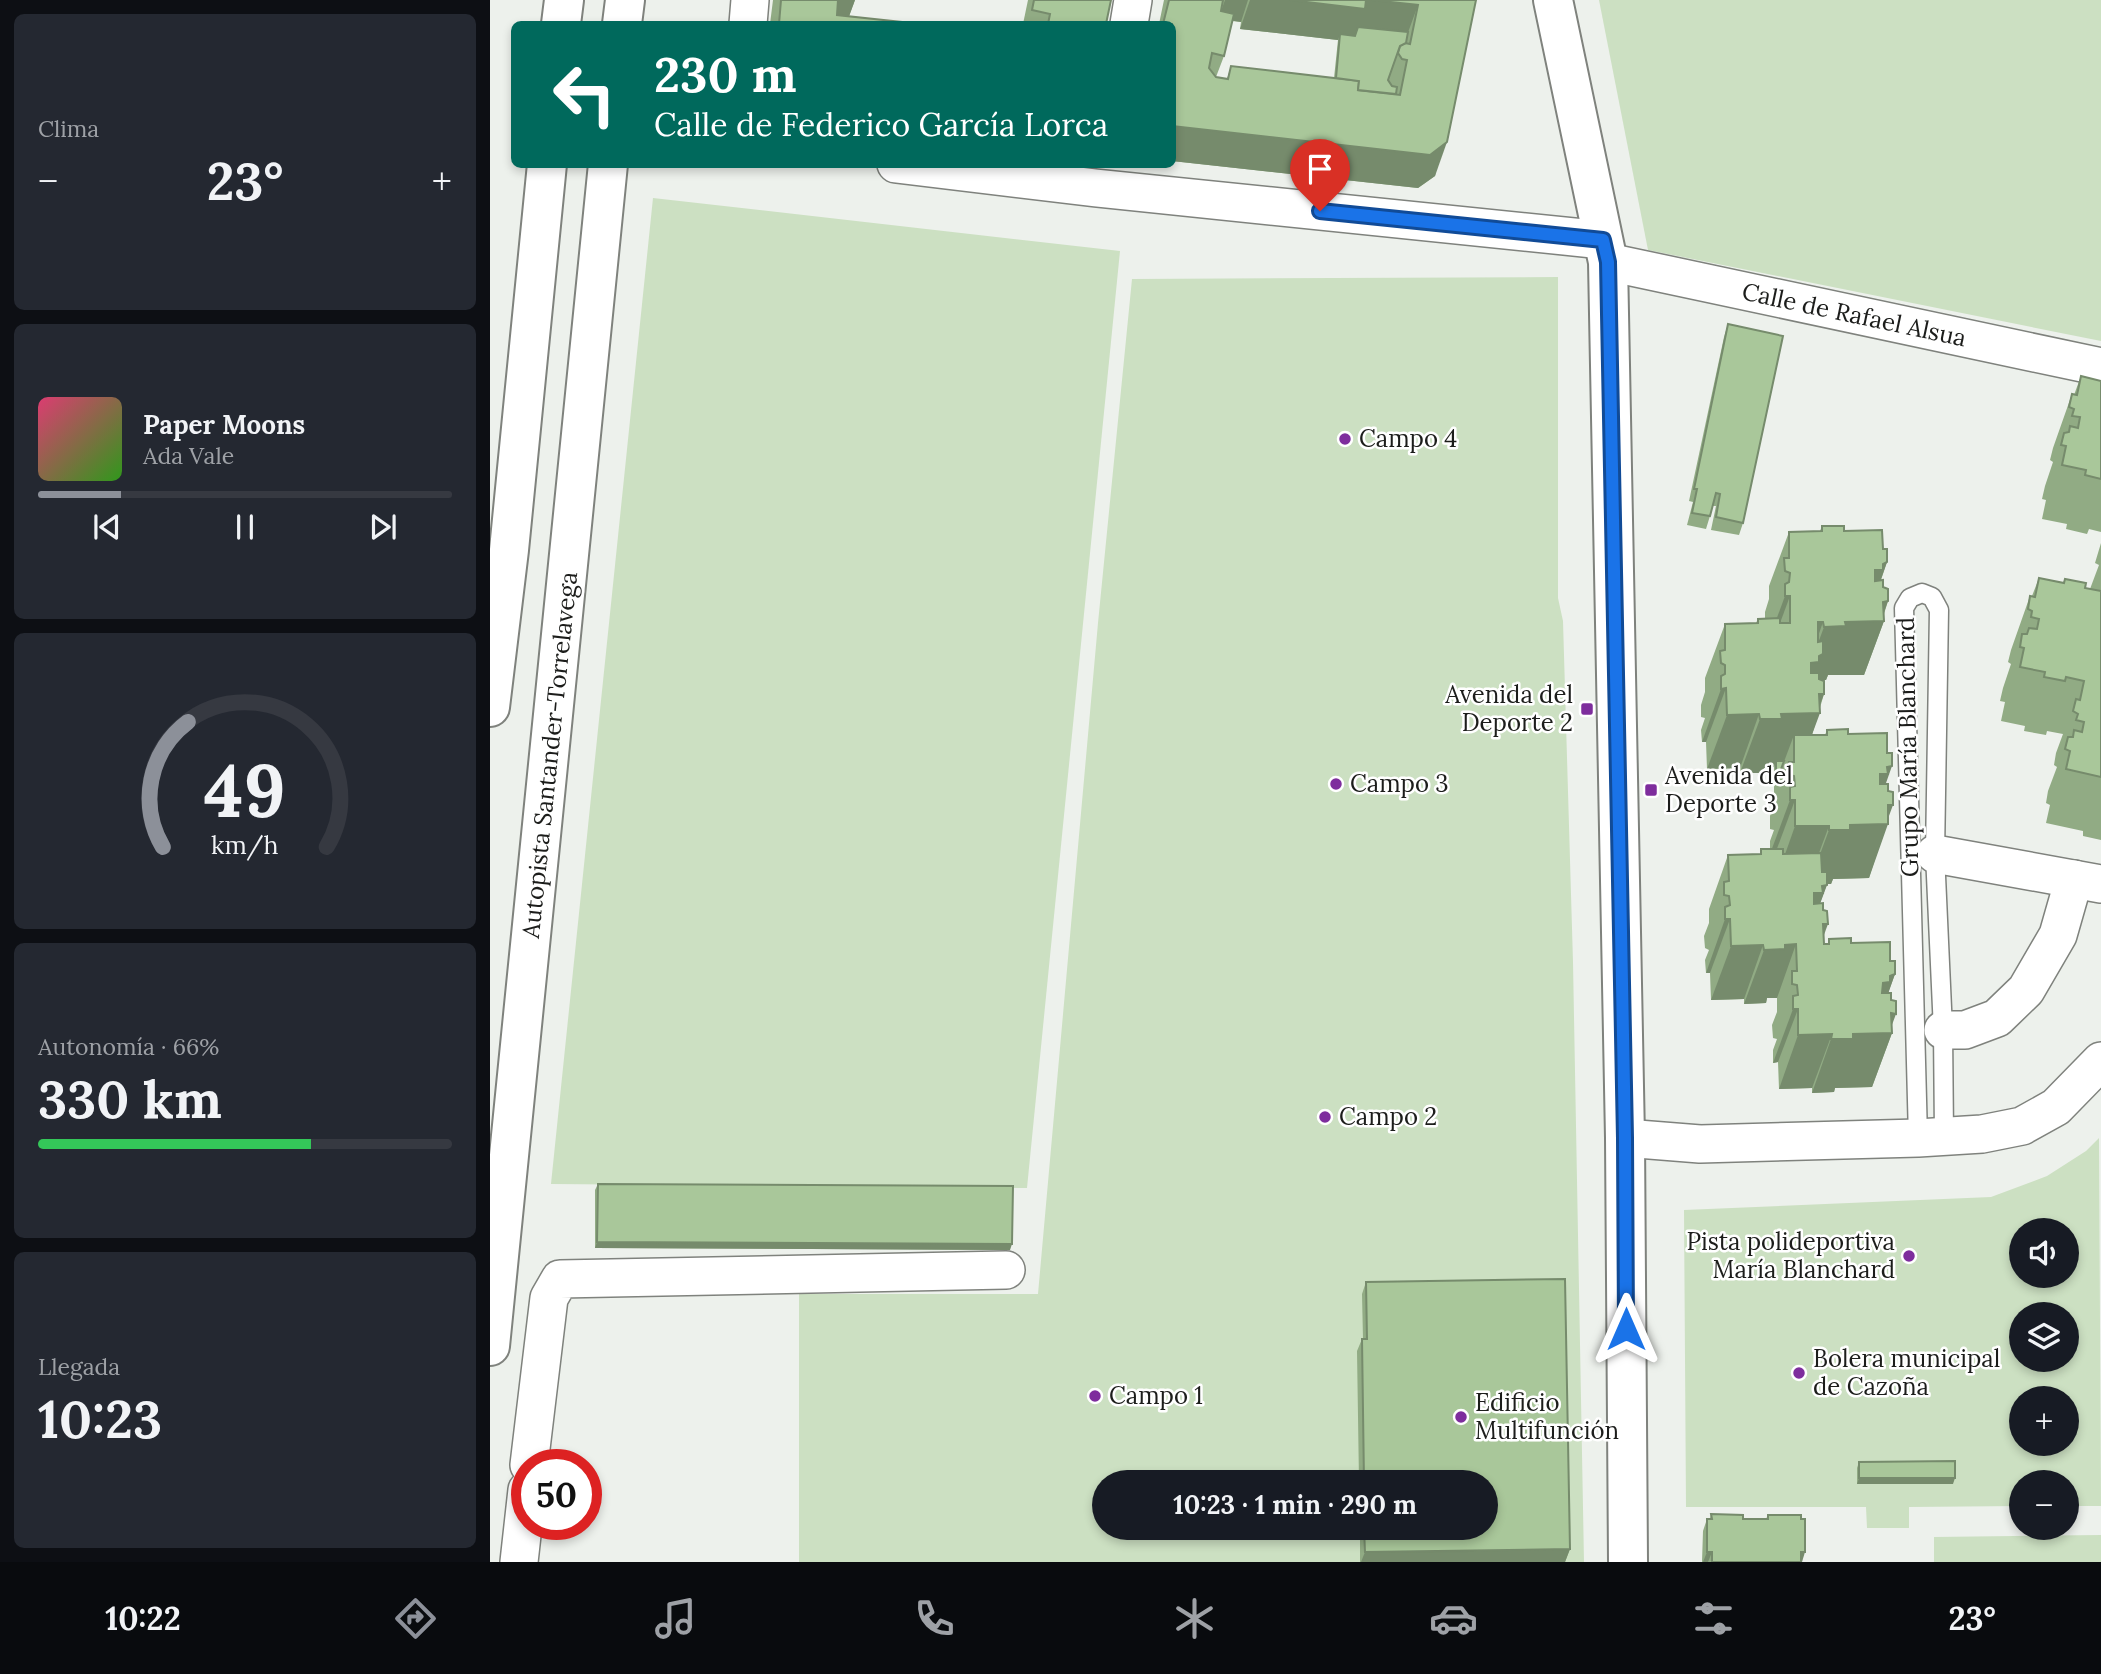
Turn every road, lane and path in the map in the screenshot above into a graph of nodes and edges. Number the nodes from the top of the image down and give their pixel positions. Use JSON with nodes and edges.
{"nodes":[{"id":1,"x":564,"y":0,"type":"edge"},
{"id":2,"x":625,"y":0,"type":"edge"},
{"id":3,"x":750,"y":0,"type":"edge"},
{"id":4,"x":1133,"y":0,"type":"edge"},
{"id":5,"x":1553,"y":0,"type":"edge"},
{"id":6,"x":561,"y":21,"type":"edge"},
{"id":7,"x":622,"y":21,"type":"edge"},
{"id":8,"x":748,"y":21,"type":"edge"},
{"id":9,"x":1130,"y":21,"type":"edge"},
{"id":10,"x":547,"y":168,"type":"edge"},
{"id":11,"x":608,"y":168,"type":"edge"},
{"id":12,"x":964,"y":168,"type":"edge"},
{"id":13,"x":1099,"y":176,"type":"edge"},
{"id":14,"x":1605,"y":251,"type":"junction"},
{"id":15,"x":2101,"y":367,"type":"edge"},
{"id":16,"x":490,"y":706,"type":"edge"},
{"id":17,"x":1935,"y":854,"type":"junction"},
{"id":18,"x":2087,"y":881,"type":"edge"},
{"id":19,"x":1943,"y":1030,"type":"junction"},
{"id":20,"x":2101,"y":1061,"type":"edge"},
{"id":21,"x":1931,"y":1137,"type":"junction"},
{"id":22,"x":1625,"y":1138,"type":"junction"},
{"id":23,"x":1006,"y":1270,"type":"dead end"},
{"id":24,"x":490,"y":1346,"type":"edge"},
{"id":25,"x":532,"y":1449,"type":"edge"},
{"id":26,"x":521,"y":1540,"type":"edge"},
{"id":27,"x":519,"y":1562,"type":"edge"},
{"id":28,"x":1628,"y":1562,"type":"edge"}],
"edges":[{"from":1,"to":6,"type":"main road"},
{"from":2,"to":7,"type":"main road"},
{"from":3,"to":8,"type":"street"},
{"from":4,"to":9,"type":"street"},
{"from":5,"to":14,"type":"main road"},
{"from":10,"to":16,"type":"main road"},
{"from":11,"to":24,"type":"main road","name":"Autopista Santander-Torrelavega"},
{"from":12,"to":13,"type":"street","name":"Calle de Rafael Alsua"},
{"from":13,"to":14,"type":"street","name":"Calle de Rafael Alsua"},
{"from":14,"to":15,"type":"street","name":"Calle de Rafael Alsua"},
{"from":14,"to":22,"type":"main road"},
{"from":17,"to":18,"type":"street","name":"Grupo María Blanchard"},
{"from":17,"to":19,"type":"lane","name":"Grupo María Blanchard"},
{"from":17,"to":21,"type":"lane","name":"Grupo María Blanchard"},
{"from":18,"to":19,"type":"street","name":"Grupo María Blanchard"},
{"from":19,"to":21,"type":"lane","name":"Grupo María Blanchard"},
{"from":20,"to":21,"type":"street"},
{"from":21,"to":22,"type":"street"},
{"from":22,"to":28,"type":"main road"},
{"from":23,"to":25,"type":"street"},
{"from":26,"to":27,"type":"street"}]}
